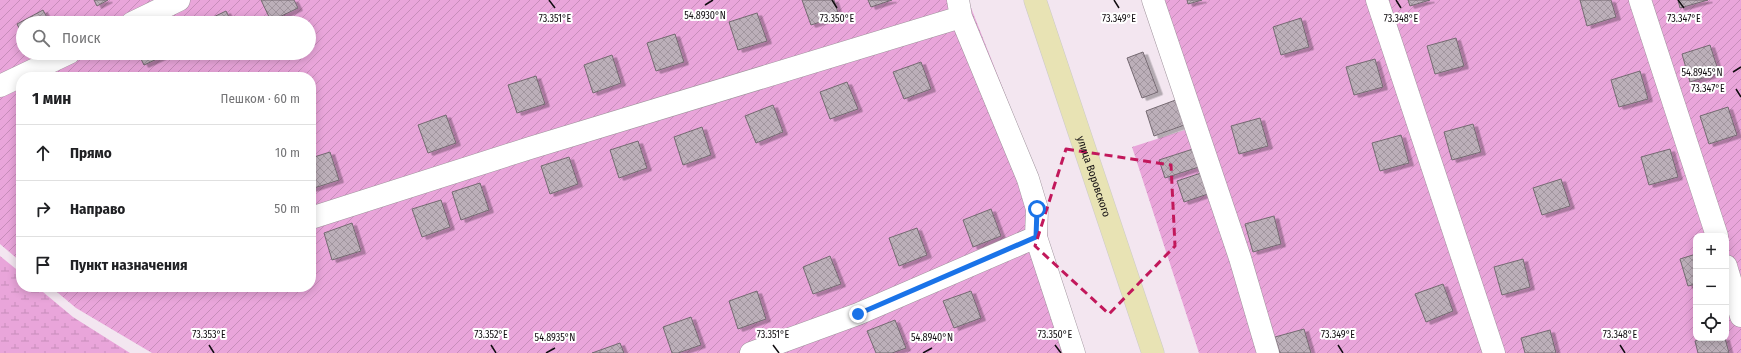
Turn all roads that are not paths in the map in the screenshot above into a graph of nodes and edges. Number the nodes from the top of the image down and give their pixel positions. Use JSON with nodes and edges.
{"nodes":[{"id":1,"x":179,"y":0,"type":"edge"},
{"id":2,"x":1034,"y":0,"type":"edge"},
{"id":3,"x":1153,"y":0,"type":"edge"},
{"id":4,"x":1377,"y":0,"type":"edge"},
{"id":5,"x":1640,"y":0,"type":"edge"},
{"id":6,"x":959,"y":8,"type":"edge"},
{"id":7,"x":146,"y":16,"type":"edge"},
{"id":8,"x":54,"y":60,"type":"edge"},
{"id":9,"x":29,"y":72,"type":"edge"},
{"id":10,"x":16,"y":78,"type":"edge"},
{"id":11,"x":0,"y":86,"type":"edge"},
{"id":12,"x":316,"y":216,"type":"edge"},
{"id":13,"x":1716,"y":233,"type":"edge"},
{"id":14,"x":1036,"y":237,"type":"junction"},
{"id":15,"x":1727,"y":269,"type":"edge"},
{"id":16,"x":1741,"y":316,"type":"edge"},
{"id":17,"x":751,"y":353,"type":"edge"},
{"id":18,"x":1074,"y":353,"type":"edge"},
{"id":19,"x":1153,"y":353,"type":"edge"},
{"id":20,"x":1268,"y":353,"type":"edge"},
{"id":21,"x":1494,"y":353,"type":"edge"}],
"edges":[{"from":1,"to":7,"type":"lane"},
{"from":2,"to":19,"type":"main road","name":"улица Воровского"},
{"from":3,"to":20,"type":"lane"},
{"from":4,"to":21,"type":"lane"},
{"from":5,"to":13,"type":"lane"},
{"from":6,"to":12,"type":"lane"},
{"from":6,"to":14,"type":"lane"},
{"from":8,"to":9,"type":"lane"},
{"from":10,"to":11,"type":"lane"},
{"from":14,"to":17,"type":"lane"},
{"from":14,"to":18,"type":"lane"},
{"from":15,"to":16,"type":"lane"}]}
